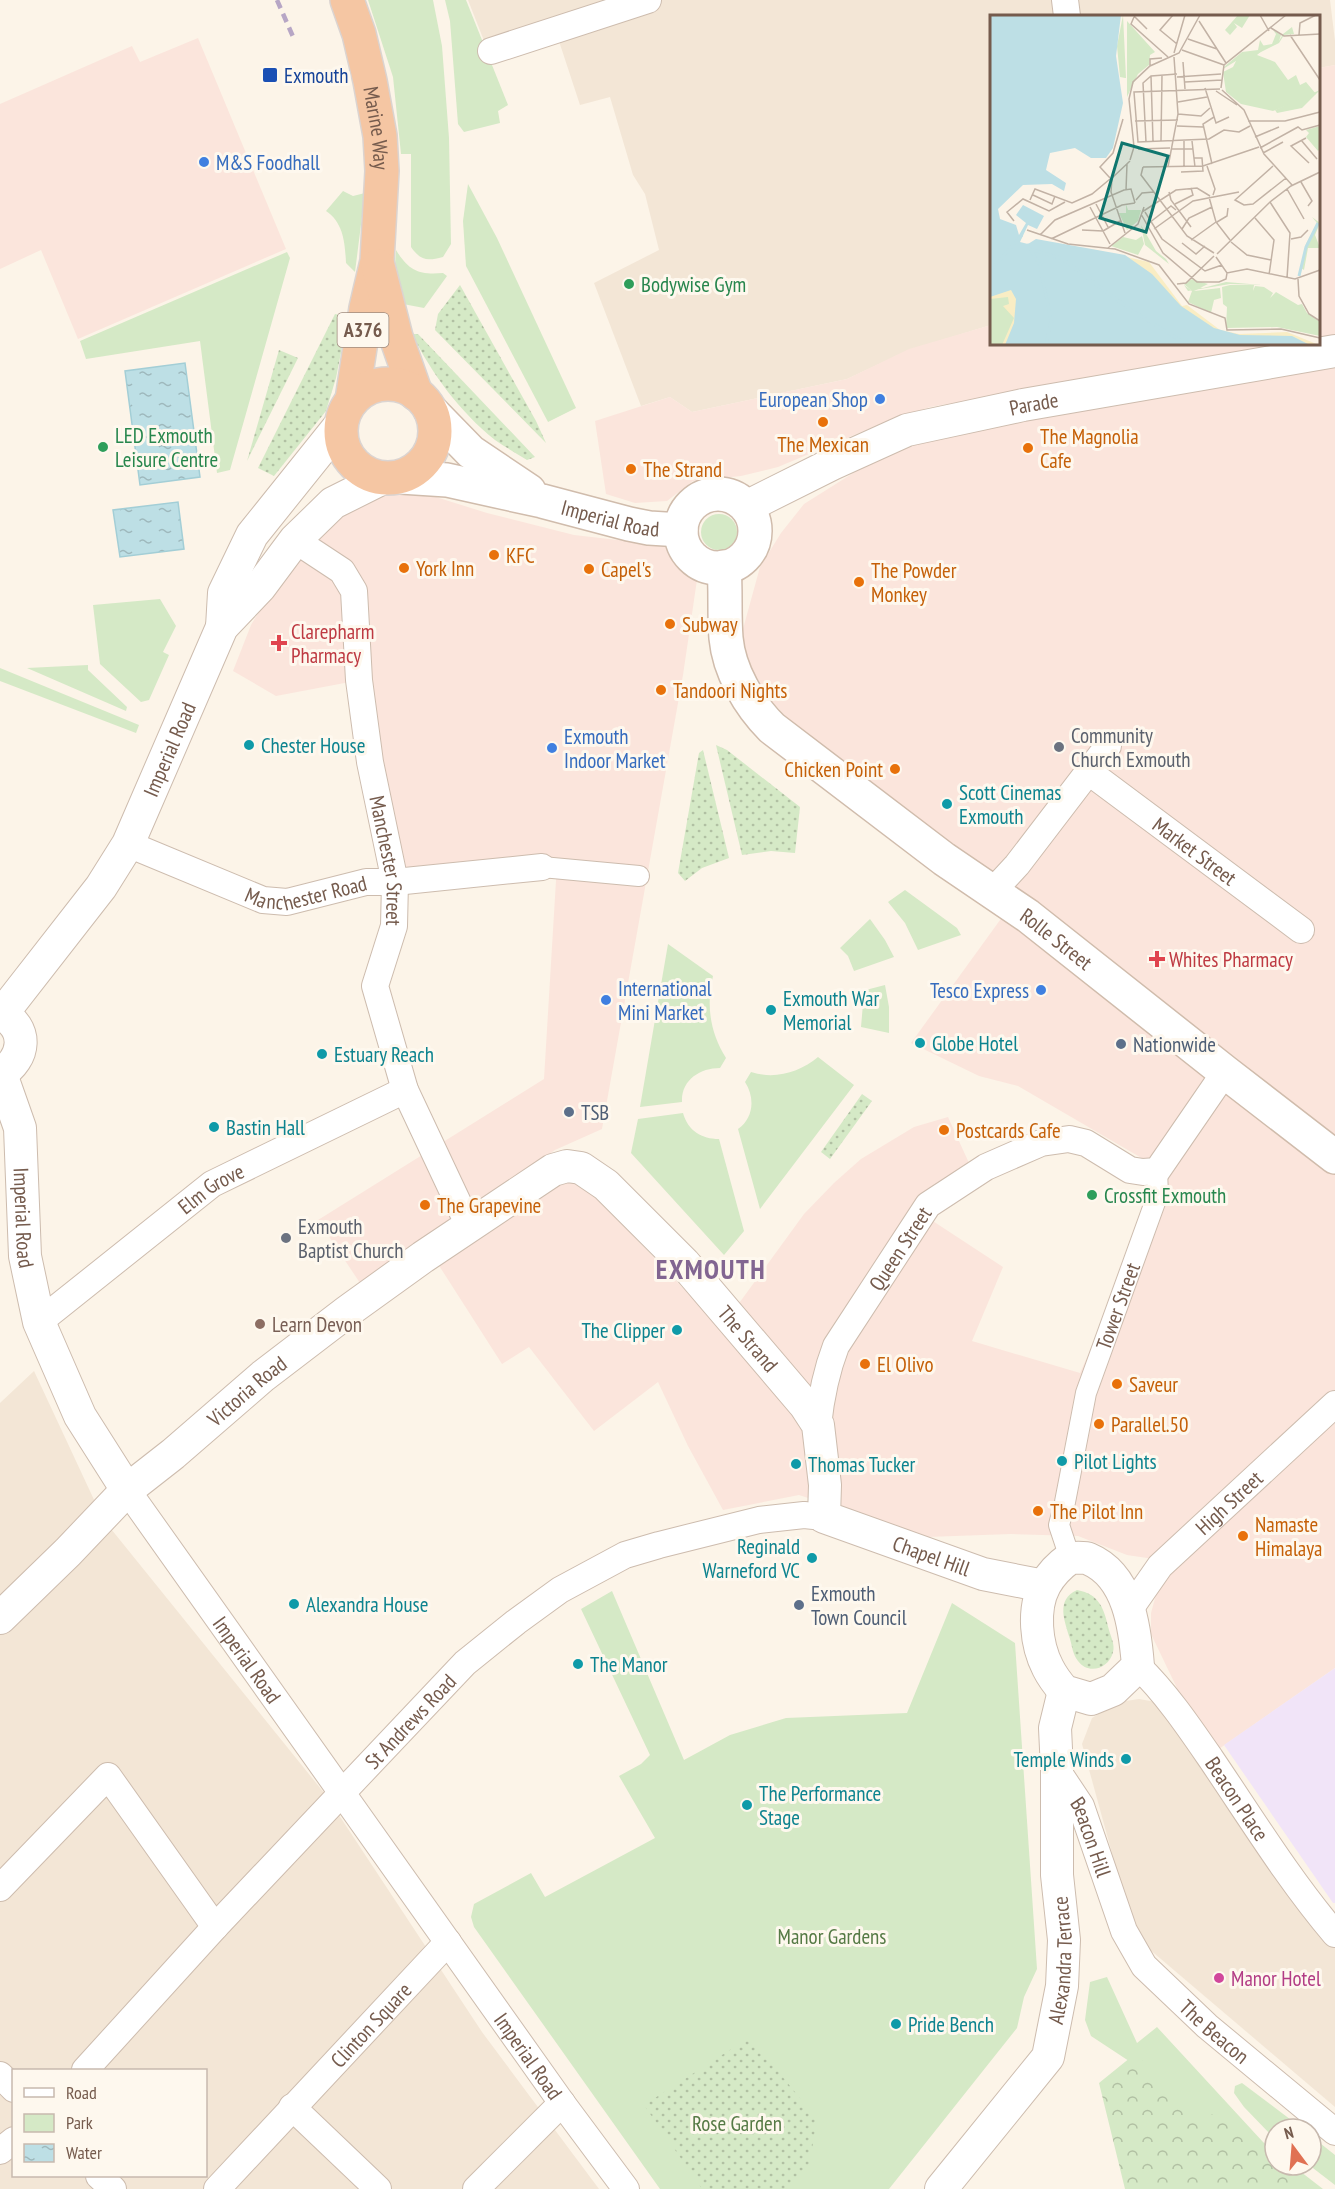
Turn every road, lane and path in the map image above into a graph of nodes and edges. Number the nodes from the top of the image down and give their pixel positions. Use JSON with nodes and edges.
{"nodes":[{"id":1,"x":347,"y":0,"type":"edge"},
{"id":2,"x":648,"y":0,"type":"edge"},
{"id":3,"x":1065,"y":0,"type":"edge"},
{"id":4,"x":1066,"y":15,"type":"edge"},
{"id":5,"x":491,"y":51,"type":"dead end"},
{"id":6,"x":377,"y":261,"type":"junction"},
{"id":7,"x":1335,"y":351,"type":"edge"},
{"id":8,"x":424,"y":403,"type":"junction"},
{"id":9,"x":347,"y":412,"type":"junction"},
{"id":10,"x":392,"y":477,"type":"junction"},
{"id":11,"x":542,"y":501,"type":"junction"},
{"id":12,"x":746,"y":507,"type":"junction"},
{"id":13,"x":681,"y":530,"type":"junction"},
{"id":14,"x":295,"y":540,"type":"junction"},
{"id":15,"x":724,"y":567,"type":"junction"},
{"id":16,"x":222,"y":627,"type":"junction"},
{"id":17,"x":1108,"y":746,"type":"dead end"},
{"id":18,"x":1089,"y":772,"type":"junction"},
{"id":19,"x":128,"y":844,"type":"junction"},
{"id":20,"x":542,"y":867,"type":"joint"},
{"id":21,"x":639,"y":876,"type":"dead end"},
{"id":22,"x":395,"y":882,"type":"junction"},
{"id":23,"x":992,"y":892,"type":"junction"},
{"id":24,"x":1301,"y":930,"type":"dead end"},
{"id":25,"x":1,"y":1013,"type":"edge"},
{"id":26,"x":1225,"y":1072,"type":"junction"},
{"id":27,"x":1,"y":1074,"type":"edge"},
{"id":28,"x":405,"y":1090,"type":"junction"},
{"id":29,"x":1335,"y":1157,"type":"edge"},
{"id":30,"x":581,"y":1167,"type":"joint"},
{"id":31,"x":1156,"y":1170,"type":"junction"},
{"id":32,"x":469,"y":1226,"type":"junction"},
{"id":33,"x":39,"y":1322,"type":"junction"},
{"id":34,"x":1335,"y":1404,"type":"edge"},
{"id":35,"x":818,"y":1425,"type":"junction"},
{"id":36,"x":127,"y":1490,"type":"junction"},
{"id":37,"x":824,"y":1517,"type":"junction"},
{"id":38,"x":1071,"y":1558,"type":"junction"},
{"id":39,"x":1044,"y":1586,"type":"junction"},
{"id":40,"x":1130,"y":1609,"type":"junction"},
{"id":41,"x":0,"y":1618,"type":"edge"},
{"id":42,"x":1138,"y":1666,"type":"junction"},
{"id":43,"x":1064,"y":1691,"type":"junction"},
{"id":44,"x":1057,"y":1770,"type":"junction"},
{"id":45,"x":343,"y":1793,"type":"junction"},
{"id":46,"x":0,"y":1888,"type":"edge"},
{"id":47,"x":1118,"y":1911,"type":"joint"},
{"id":48,"x":215,"y":1927,"type":"junction"},
{"id":49,"x":1335,"y":1933,"type":"edge"},
{"id":50,"x":448,"y":1942,"type":"junction"},
{"id":51,"x":86,"y":2069,"type":"edge"},
{"id":52,"x":0,"y":2075,"type":"edge"},
{"id":53,"x":12,"y":2087,"type":"edge"},
{"id":54,"x":562,"y":2103,"type":"junction"},
{"id":55,"x":292,"y":2107,"type":"junction"},
{"id":56,"x":1335,"y":2132,"type":"edge"},
{"id":57,"x":12,"y":2142,"type":"edge"},
{"id":58,"x":0,"y":2151,"type":"edge"},
{"id":59,"x":101,"y":2177,"type":"edge"},
{"id":60,"x":230,"y":2185,"type":"edge"},
{"id":61,"x":113,"y":2189,"type":"edge"},
{"id":62,"x":378,"y":2189,"type":"edge"},
{"id":63,"x":476,"y":2189,"type":"edge"},
{"id":64,"x":626,"y":2189,"type":"edge"},
{"id":65,"x":940,"y":2189,"type":"edge"}],
"edges":[{"from":1,"to":6,"type":"highway","name":"Marine Way","number":"A376"},
{"from":2,"to":5,"type":"street"},
{"from":3,"to":4,"type":"street"},
{"from":6,"to":8,"type":"highway","name":"Marine Way","number":"A376"},
{"from":6,"to":9,"type":"highway","name":"Marine Way","number":"A376"},
{"from":7,"to":12,"type":"street","name":"Parade"},
{"from":8,"to":9,"type":"highway"},
{"from":8,"to":10,"type":"highway","number":"A376"},
{"from":8,"to":11,"type":"main road","name":"Imperial Road"},
{"from":9,"to":10,"type":"highway","number":"A376"},
{"from":9,"to":16,"type":"street","name":"Imperial Road"},
{"from":10,"to":11,"type":"main road","name":"Imperial Road"},
{"from":10,"to":14,"type":"street","name":"Imperial Road"},
{"from":11,"to":13,"type":"main road","name":"Imperial Road"},
{"from":12,"to":13,"type":"main road"},
{"from":12,"to":15,"type":"main road"},
{"from":13,"to":15,"type":"main road"},
{"from":14,"to":16,"type":"street","name":"Imperial Road"},
{"from":14,"to":22,"type":"street","name":"Manchester Street"},
{"from":15,"to":23,"type":"main road","name":"Rolle Street"},
{"from":16,"to":19,"type":"street","name":"Imperial Road"},
{"from":17,"to":18,"type":"street"},
{"from":18,"to":23,"type":"street"},
{"from":18,"to":24,"type":"street","name":"Market Street"},
{"from":19,"to":22,"type":"street","name":"Manchester Road"},
{"from":19,"to":25,"type":"street","name":"Imperial Road"},
{"from":20,"to":21,"type":"street","name":"Manchester Road"},
{"from":20,"to":22,"type":"street","name":"Manchester Road"},
{"from":22,"to":28,"type":"street","name":"Manchester Street"},
{"from":23,"to":26,"type":"main road","name":"Rolle Street"},
{"from":25,"to":27,"type":"street"},
{"from":26,"to":29,"type":"main road","name":"Rolle Street"},
{"from":26,"to":31,"type":"street"},
{"from":27,"to":33,"type":"street","name":"Imperial Road"},
{"from":28,"to":32,"type":"street","name":"Manchester Street"},
{"from":28,"to":33,"type":"street","name":"Elm Grove"},
{"from":30,"to":32,"type":"street","name":"Victoria Road"},
{"from":30,"to":35,"type":"street","name":"The Strand"},
{"from":31,"to":35,"type":"street","name":"Queen Street"},
{"from":31,"to":38,"type":"street","name":"Tower Street"},
{"from":32,"to":36,"type":"street","name":"Victoria Road"},
{"from":33,"to":36,"type":"street","name":"Imperial Road"},
{"from":34,"to":40,"type":"street","name":"High Street"},
{"from":35,"to":37,"type":"street","name":"The Strand"},
{"from":36,"to":41,"type":"street","name":"Victoria Road"},
{"from":36,"to":45,"type":"street","name":"Imperial Road"},
{"from":37,"to":39,"type":"street","name":"Chapel Hill"},
{"from":37,"to":45,"type":"street","name":"St Andrews Road"},
{"from":38,"to":39,"type":"street"},
{"from":38,"to":40,"type":"street"},
{"from":39,"to":43,"type":"street"},
{"from":40,"to":42,"type":"street"},
{"from":42,"to":43,"type":"street"},
{"from":42,"to":49,"type":"street","name":"Beacon Place"},
{"from":43,"to":44,"type":"street","name":"Alexandra Terrace"},
{"from":44,"to":47,"type":"street","name":"Beacon Hill"},
{"from":44,"to":65,"type":"street","name":"Alexandra Terrace"},
{"from":45,"to":48,"type":"street","name":"St Andrews Road"},
{"from":45,"to":50,"type":"street","name":"Imperial Road"},
{"from":46,"to":48,"type":"street"},
{"from":47,"to":56,"type":"street","name":"The Beacon"},
{"from":48,"to":51,"type":"street","name":"St Andrews Road"},
{"from":50,"to":54,"type":"street","name":"Imperial Road"},
{"from":50,"to":55,"type":"street","name":"Clinton Square"},
{"from":52,"to":53,"type":"street"},
{"from":54,"to":63,"type":"street"},
{"from":54,"to":64,"type":"street","name":"Imperial Road"},
{"from":55,"to":60,"type":"street","name":"Clinton Square"},
{"from":55,"to":62,"type":"street"},
{"from":57,"to":58,"type":"street"},
{"from":59,"to":61,"type":"street"}]}
